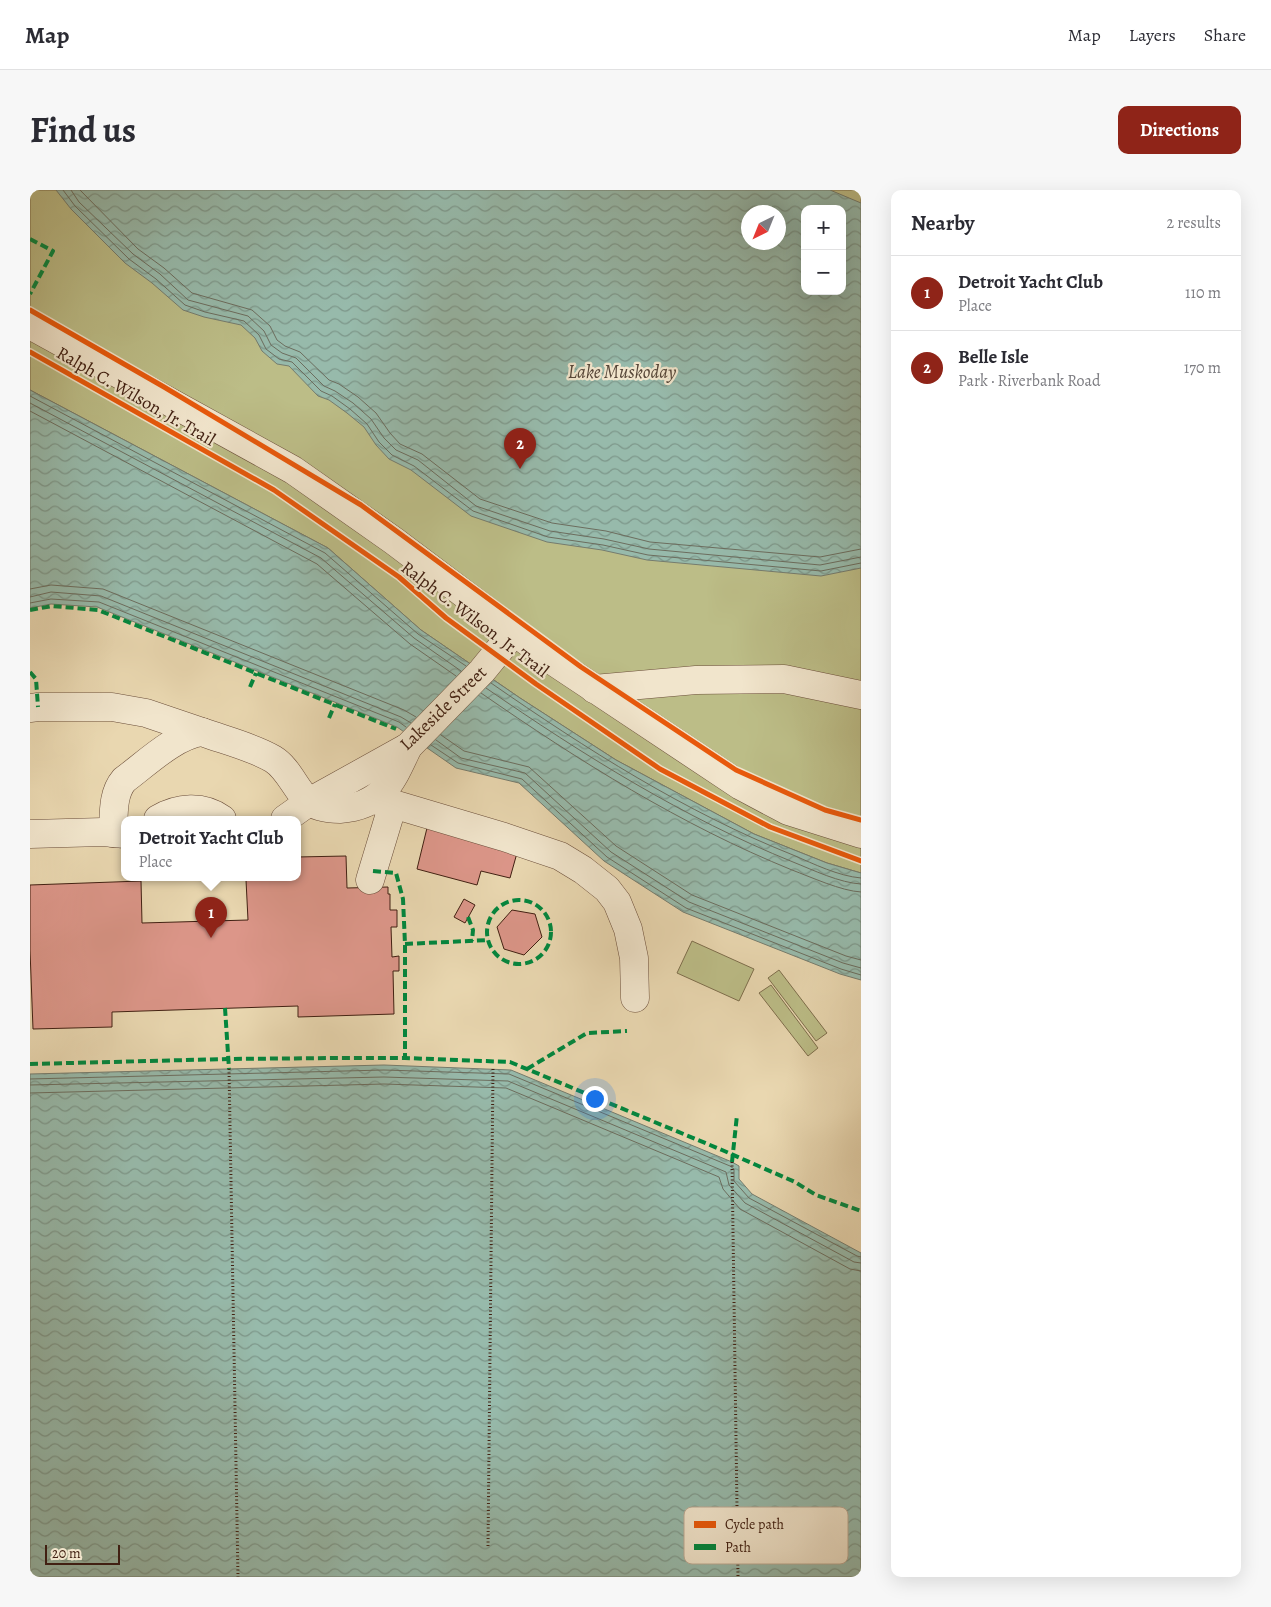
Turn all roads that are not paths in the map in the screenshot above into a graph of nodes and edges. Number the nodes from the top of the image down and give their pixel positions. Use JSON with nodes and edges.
{"nodes":[{"id":1,"x":30,"y":324,"type":"edge"},
{"id":2,"x":514,"y":632,"type":"junction"},
{"id":3,"x":594,"y":689,"type":"junction"},
{"id":4,"x":861,"y":695,"type":"edge"},
{"id":5,"x":30,"y":708,"type":"edge"},
{"id":6,"x":202,"y":732,"type":"junction"},
{"id":7,"x":408,"y":747,"type":"junction"},
{"id":8,"x":309,"y":802,"type":"junction"},
{"id":9,"x":383,"y":802,"type":"junction"},
{"id":10,"x":165,"y":816,"type":"edge"},
{"id":11,"x":215,"y":816,"type":"edge"},
{"id":12,"x":289,"y":816,"type":"edge"},
{"id":13,"x":30,"y":834,"type":"edge"},
{"id":14,"x":119,"y":834,"type":"edge"},
{"id":15,"x":861,"y":834,"type":"edge"},
{"id":16,"x":370,"y":880,"type":"dead end"},
{"id":17,"x":635,"y":998,"type":"dead end"}],
"edges":[{"from":1,"to":2,"type":"street"},
{"from":2,"to":3,"type":"street"},
{"from":2,"to":7,"type":"street","name":"Lakeside Street"},
{"from":3,"to":4,"type":"street"},
{"from":3,"to":15,"type":"street"},
{"from":5,"to":6,"type":"street"},
{"from":6,"to":8,"type":"street"},
{"from":6,"to":14,"type":"street"},
{"from":7,"to":8,"type":"street","name":"Lakeside Street"},
{"from":7,"to":9,"type":"street"},
{"from":8,"to":9,"type":"street"},
{"from":8,"to":12,"type":"street","name":"Lakeside Street"},
{"from":9,"to":16,"type":"street"},
{"from":9,"to":17,"type":"street"},
{"from":10,"to":11,"type":"street"},
{"from":13,"to":14,"type":"street"}]}
